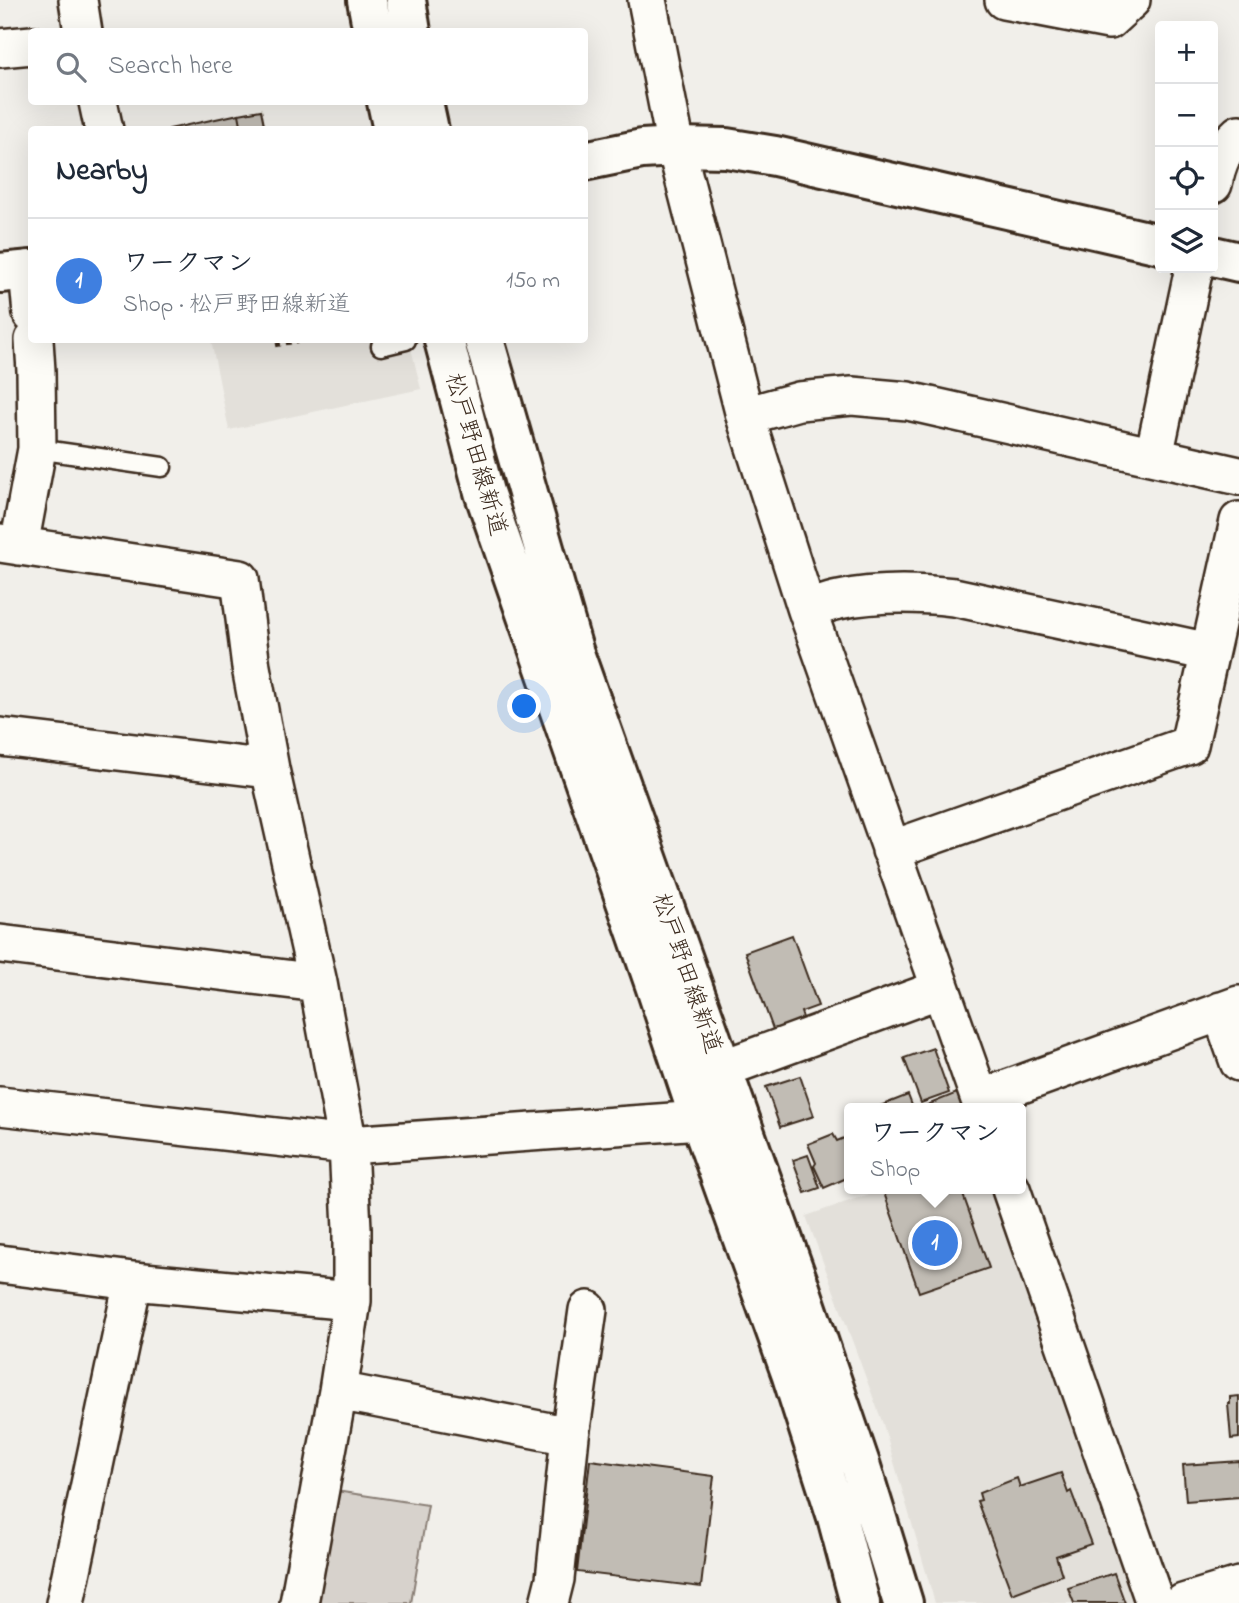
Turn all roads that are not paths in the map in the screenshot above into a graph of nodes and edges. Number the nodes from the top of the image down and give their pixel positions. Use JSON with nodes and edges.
{"nodes":[{"id":1,"x":78,"y":0,"type":"edge"},
{"id":2,"x":367,"y":0,"type":"edge"},
{"id":3,"x":406,"y":0,"type":"edge"},
{"id":4,"x":648,"y":0,"type":"edge"},
{"id":5,"x":1004,"y":0,"type":"edge"},
{"id":6,"x":1131,"y":0,"type":"edge"},
{"id":7,"x":82,"y":28,"type":"edge"},
{"id":8,"x":372,"y":28,"type":"edge"},
{"id":9,"x":410,"y":28,"type":"edge"},
{"id":10,"x":28,"y":45,"type":"edge"},
{"id":11,"x":0,"y":48,"type":"edge"},
{"id":12,"x":99,"y":105,"type":"edge"},
{"id":13,"x":388,"y":105,"type":"edge"},
{"id":14,"x":424,"y":105,"type":"edge"},
{"id":15,"x":103,"y":126,"type":"edge"},
{"id":16,"x":392,"y":126,"type":"edge"},
{"id":17,"x":428,"y":126,"type":"edge"},
{"id":18,"x":1239,"y":134,"type":"edge"},
{"id":19,"x":676,"y":147,"type":"junction"},
{"id":20,"x":588,"y":160,"type":"edge"},
{"id":21,"x":1218,"y":163,"type":"edge"},
{"id":22,"x":1155,"y":243,"type":"edge"},
{"id":23,"x":1218,"y":257,"type":"edge"},
{"id":24,"x":1239,"y":262,"type":"edge"},
{"id":25,"x":20,"y":271,"type":"edge"},
{"id":26,"x":1193,"y":273,"type":"edge"},
{"id":27,"x":28,"y":300,"type":"edge"},
{"id":28,"x":34,"y":343,"type":"edge"},
{"id":29,"x":394,"y":343,"type":"edge"},
{"id":30,"x":445,"y":343,"type":"edge"},
{"id":31,"x":485,"y":343,"type":"edge"},
{"id":32,"x":381,"y":346,"type":"dead end"},
{"id":33,"x":745,"y":416,"type":"junction"},
{"id":34,"x":37,"y":449,"type":"junction"},
{"id":35,"x":1154,"y":456,"type":"junction"},
{"id":36,"x":162,"y":467,"type":"dead end"},
{"id":37,"x":1239,"y":477,"type":"edge"},
{"id":38,"x":1239,"y":521,"type":"edge"},
{"id":39,"x":9,"y":544,"type":"edge"},
{"id":40,"x":807,"y":610,"type":"junction"},
{"id":41,"x":1209,"y":652,"type":"junction"},
{"id":42,"x":0,"y":737,"type":"edge"},
{"id":43,"x":270,"y":769,"type":"junction"},
{"id":44,"x":891,"y":850,"type":"junction"},
{"id":45,"x":0,"y":944,"type":"edge"},
{"id":46,"x":318,"y":983,"type":"junction"},
{"id":47,"x":940,"y":989,"type":"junction"},
{"id":48,"x":1230,"y":1008,"type":"edge"},
{"id":49,"x":1239,"y":1062,"type":"edge"},
{"id":50,"x":722,"y":1069,"type":"junction"},
{"id":51,"x":981,"y":1103,"type":"edge"},
{"id":52,"x":984,"y":1103,"type":"edge"},
{"id":53,"x":0,"y":1105,"type":"edge"},
{"id":54,"x":700,"y":1120,"type":"junction"},
{"id":55,"x":348,"y":1145,"type":"junction"},
{"id":56,"x":1013,"y":1194,"type":"edge"},
{"id":57,"x":0,"y":1264,"type":"edge"},
{"id":58,"x":133,"y":1281,"type":"junction"},
{"id":59,"x":352,"y":1301,"type":"junction"},
{"id":60,"x":588,"y":1310,"type":"dead end"},
{"id":61,"x":338,"y":1391,"type":"junction"},
{"id":62,"x":570,"y":1436,"type":"junction"},
{"id":63,"x":1239,"y":1586,"type":"edge"},
{"id":64,"x":65,"y":1603,"type":"edge"},
{"id":65,"x":299,"y":1603,"type":"edge"},
{"id":66,"x":549,"y":1603,"type":"edge"},
{"id":67,"x":860,"y":1603,"type":"edge"},
{"id":68,"x":903,"y":1603,"type":"edge"},
{"id":69,"x":1155,"y":1603,"type":"edge"},
{"id":70,"x":1184,"y":1603,"type":"edge"}],
"edges":[{"from":1,"to":7,"type":"street"},
{"from":2,"to":8,"type":"main road"},
{"from":3,"to":9,"type":"main road"},
{"from":4,"to":19,"type":"street"},
{"from":5,"to":6,"type":"street"},
{"from":10,"to":11,"type":"street"},
{"from":12,"to":15,"type":"street"},
{"from":13,"to":16,"type":"main road"},
{"from":14,"to":17,"type":"main road"},
{"from":18,"to":21,"type":"street"},
{"from":19,"to":20,"type":"main road"},
{"from":19,"to":22,"type":"main road"},
{"from":19,"to":33,"type":"street"},
{"from":23,"to":24,"type":"main road"},
{"from":25,"to":27,"type":"street"},
{"from":26,"to":35,"type":"street"},
{"from":28,"to":34,"type":"street"},
{"from":29,"to":32,"type":"lane"},
{"from":30,"to":54,"type":"main road","name":"松戸野田線新道"},
{"from":31,"to":50,"type":"main road","name":"松戸野田線新道"},
{"from":33,"to":35,"type":"street"},
{"from":33,"to":40,"type":"street"},
{"from":34,"to":36,"type":"lane"},
{"from":34,"to":39,"type":"street"},
{"from":35,"to":37,"type":"street"},
{"from":38,"to":41,"type":"street"},
{"from":39,"to":43,"type":"street"},
{"from":40,"to":41,"type":"street"},
{"from":40,"to":44,"type":"street"},
{"from":41,"to":44,"type":"street"},
{"from":42,"to":43,"type":"street"},
{"from":43,"to":46,"type":"street"},
{"from":44,"to":47,"type":"street"},
{"from":45,"to":46,"type":"street"},
{"from":46,"to":55,"type":"street"},
{"from":47,"to":50,"type":"street"},
{"from":47,"to":51,"type":"street"},
{"from":48,"to":49,"type":"street"},
{"from":48,"to":52,"type":"street"},
{"from":50,"to":68,"type":"main road","name":"松戸野田線新道"},
{"from":53,"to":55,"type":"street"},
{"from":54,"to":55,"type":"street"},
{"from":54,"to":67,"type":"main road","name":"松戸野田線新道"},
{"from":55,"to":59,"type":"street"},
{"from":56,"to":69,"type":"street"},
{"from":57,"to":58,"type":"street"},
{"from":58,"to":59,"type":"street"},
{"from":58,"to":64,"type":"street"},
{"from":59,"to":61,"type":"street"},
{"from":60,"to":62,"type":"street"},
{"from":61,"to":62,"type":"street"},
{"from":61,"to":65,"type":"street"},
{"from":62,"to":66,"type":"street"},
{"from":63,"to":70,"type":"street"}]}
